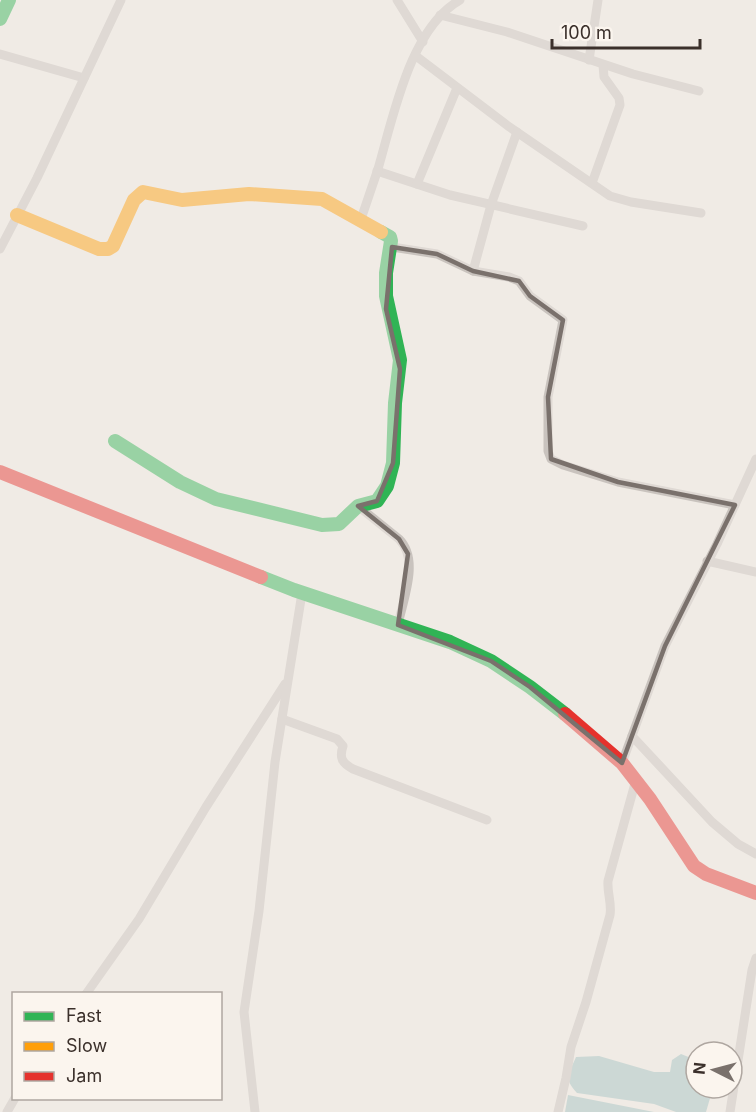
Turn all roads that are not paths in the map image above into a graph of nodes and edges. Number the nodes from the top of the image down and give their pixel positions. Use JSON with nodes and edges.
{"nodes":[{"id":1,"x":9,"y":0,"type":"edge"},
{"id":2,"x":121,"y":0,"type":"edge"},
{"id":3,"x":397,"y":0,"type":"edge"},
{"id":4,"x":460,"y":0,"type":"edge"},
{"id":5,"x":598,"y":0,"type":"edge"},
{"id":6,"x":440,"y":15,"type":"junction"},
{"id":7,"x":0,"y":19,"type":"edge"},
{"id":8,"x":423,"y":42,"type":"junction"},
{"id":9,"x":0,"y":54,"type":"edge"},
{"id":10,"x":416,"y":56,"type":"junction"},
{"id":11,"x":589,"y":60,"type":"junction"},
{"id":12,"x":603,"y":64,"type":"junction"},
{"id":13,"x":84,"y":78,"type":"junction"},
{"id":14,"x":457,"y":88,"type":"junction"},
{"id":15,"x":699,"y":91,"type":"dead end"},
{"id":16,"x":517,"y":132,"type":"junction"},
{"id":17,"x":377,"y":171,"type":"junction"},
{"id":18,"x":592,"y":183,"type":"junction"},
{"id":19,"x":417,"y":184,"type":"junction"},
{"id":20,"x":491,"y":205,"type":"junction"},
{"id":21,"x":701,"y":213,"type":"dead end"},
{"id":22,"x":17,"y":215,"type":"junction"},
{"id":23,"x":360,"y":222,"type":"junction"},
{"id":24,"x":583,"y":226,"type":"dead end"},
{"id":25,"x":392,"y":247,"type":"junction"},
{"id":26,"x":0,"y":249,"type":"edge"},
{"id":27,"x":473,"y":271,"type":"junction"},
{"id":28,"x":116,"y":441,"type":"dead end"},
{"id":29,"x":756,"y":459,"type":"edge"},
{"id":30,"x":0,"y":472,"type":"edge"},
{"id":31,"x":735,"y":505,"type":"junction"},
{"id":32,"x":358,"y":506,"type":"junction"},
{"id":33,"x":707,"y":561,"type":"junction"},
{"id":34,"x":756,"y":572,"type":"edge"},
{"id":35,"x":302,"y":593,"type":"junction"},
{"id":36,"x":398,"y":625,"type":"junction"},
{"id":37,"x":288,"y":679,"type":"junction"},
{"id":38,"x":282,"y":719,"type":"junction"},
{"id":39,"x":632,"y":735,"type":"junction"},
{"id":40,"x":622,"y":763,"type":"junction"},
{"id":41,"x":636,"y":780,"type":"junction"},
{"id":42,"x":487,"y":819,"type":"dead end"},
{"id":43,"x":756,"y":854,"type":"edge"},
{"id":44,"x":756,"y":893,"type":"edge"},
{"id":45,"x":756,"y":958,"type":"edge"},
{"id":46,"x":87,"y":992,"type":"edge"},
{"id":47,"x":255,"y":1112,"type":"edge"},
{"id":48,"x":558,"y":1112,"type":"edge"},
{"id":49,"x":730,"y":1112,"type":"edge"}],
"edges":[{"from":1,"to":7,"type":"street"},
{"from":2,"to":13,"type":"street"},
{"from":3,"to":8,"type":"street"},
{"from":4,"to":6,"type":"street"},
{"from":5,"to":11,"type":"street"},
{"from":6,"to":8,"type":"street"},
{"from":6,"to":11,"type":"street"},
{"from":8,"to":10,"type":"street"},
{"from":9,"to":13,"type":"street"},
{"from":10,"to":14,"type":"street"},
{"from":10,"to":17,"type":"street"},
{"from":11,"to":12,"type":"street"},
{"from":12,"to":15,"type":"street"},
{"from":12,"to":18,"type":"street"},
{"from":13,"to":22,"type":"street"},
{"from":14,"to":16,"type":"street"},
{"from":14,"to":19,"type":"street"},
{"from":16,"to":18,"type":"street"},
{"from":16,"to":20,"type":"street"},
{"from":17,"to":19,"type":"street"},
{"from":17,"to":23,"type":"street"},
{"from":18,"to":21,"type":"street"},
{"from":19,"to":20,"type":"street"},
{"from":20,"to":24,"type":"street"},
{"from":20,"to":27,"type":"street"},
{"from":22,"to":23,"type":"street"},
{"from":22,"to":26,"type":"street"},
{"from":23,"to":25,"type":"street"},
{"from":25,"to":27,"type":"street"},
{"from":25,"to":32,"type":"street"},
{"from":27,"to":31,"type":"street"},
{"from":28,"to":32,"type":"street"},
{"from":29,"to":31,"type":"street"},
{"from":30,"to":35,"type":"street"},
{"from":31,"to":33,"type":"street"},
{"from":32,"to":36,"type":"street"},
{"from":33,"to":34,"type":"street"},
{"from":33,"to":39,"type":"street"},
{"from":35,"to":36,"type":"street"},
{"from":35,"to":37,"type":"street"},
{"from":36,"to":40,"type":"street"},
{"from":37,"to":38,"type":"street"},
{"from":37,"to":46,"type":"street"},
{"from":38,"to":42,"type":"street"},
{"from":38,"to":47,"type":"street"},
{"from":39,"to":40,"type":"street"},
{"from":39,"to":43,"type":"street"},
{"from":40,"to":41,"type":"street"},
{"from":41,"to":44,"type":"street"},
{"from":41,"to":48,"type":"street"},
{"from":45,"to":49,"type":"street"}]}
